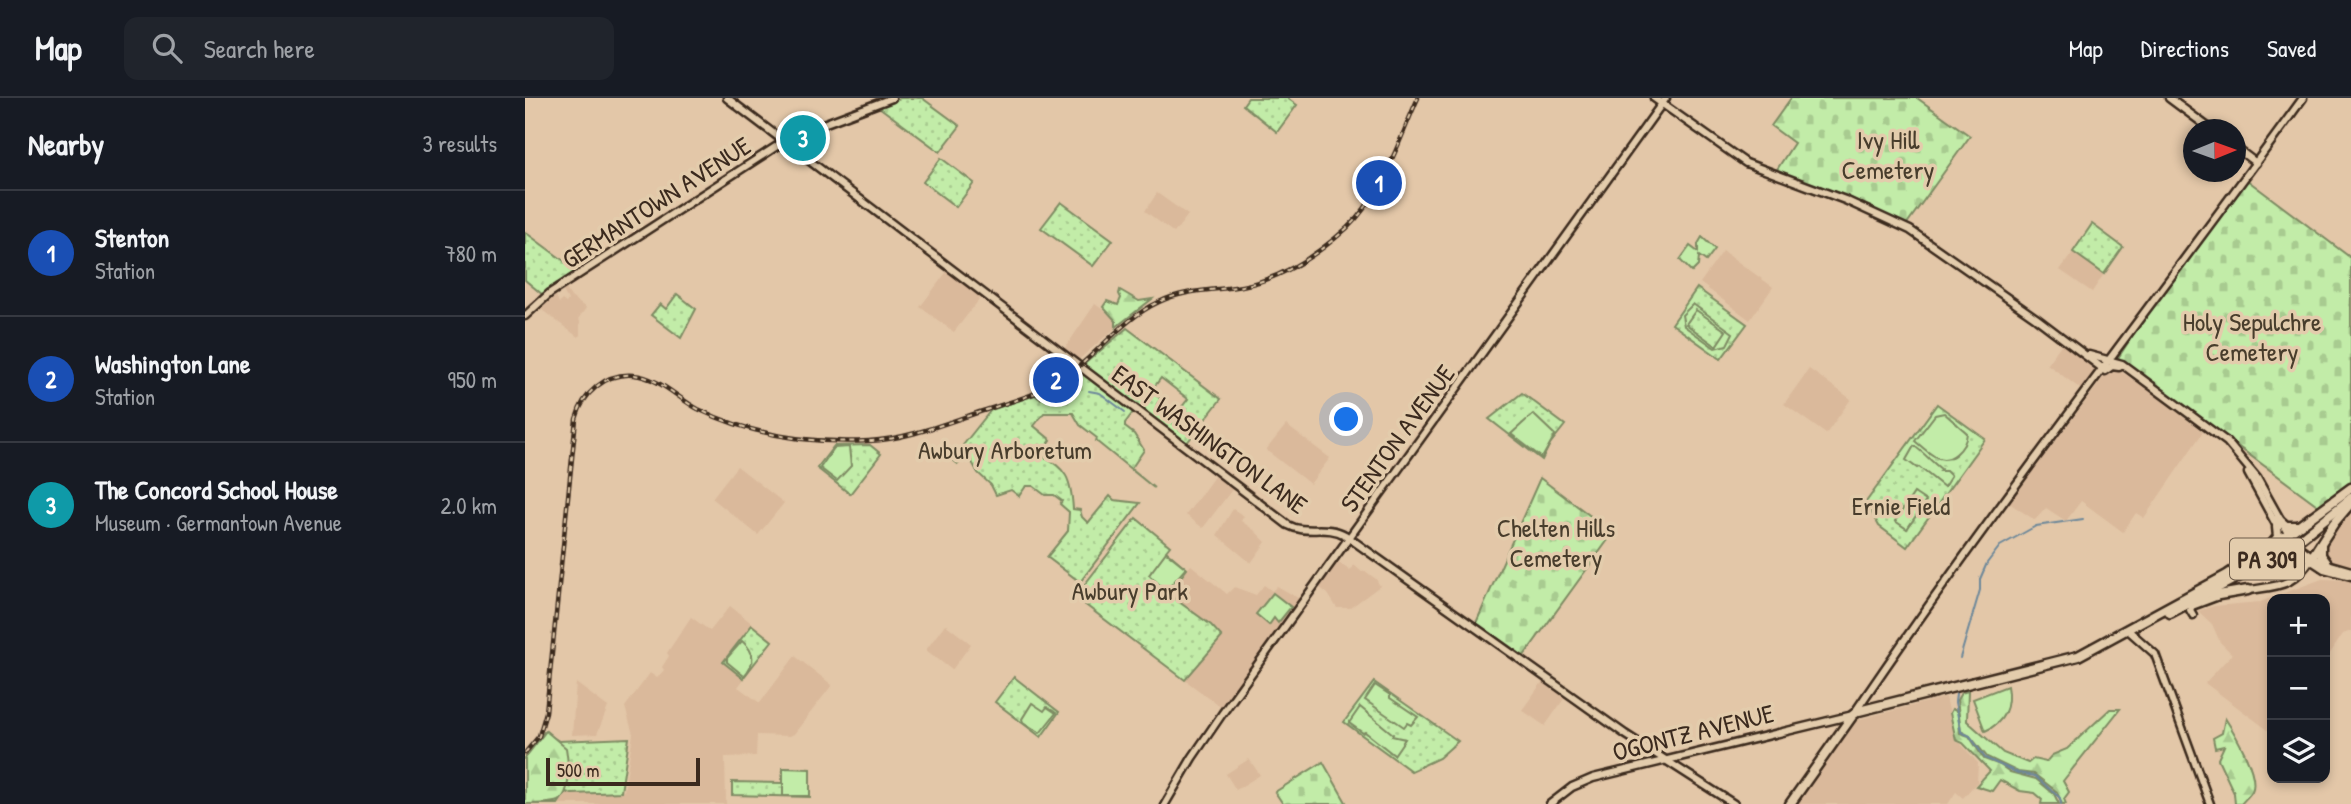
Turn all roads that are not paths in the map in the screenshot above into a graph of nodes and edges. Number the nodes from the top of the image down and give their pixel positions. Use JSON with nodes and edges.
{"nodes":[{"id":1,"x":727,"y":98,"type":"edge"},
{"id":2,"x":892,"y":98,"type":"edge"},
{"id":3,"x":1654,"y":98,"type":"edge"},
{"id":4,"x":2169,"y":98,"type":"edge"},
{"id":5,"x":2304,"y":98,"type":"edge"},
{"id":6,"x":1664,"y":101,"type":"edge"},
{"id":7,"x":2197,"y":119,"type":"edge"},
{"id":8,"x":784,"y":142,"type":"junction"},
{"id":9,"x":2246,"y":155,"type":"edge"},
{"id":10,"x":2256,"y":163,"type":"junction"},
{"id":11,"x":525,"y":316,"type":"edge"},
{"id":12,"x":2134,"y":327,"type":"junction"},
{"id":13,"x":2081,"y":351,"type":"junction"},
{"id":14,"x":2110,"y":364,"type":"junction"},
{"id":15,"x":2351,"y":490,"type":"edge"},
{"id":16,"x":2351,"y":500,"type":"edge"},
{"id":17,"x":2277,"y":523,"type":"junction"},
{"id":18,"x":2300,"y":526,"type":"junction"},
{"id":19,"x":2287,"y":537,"type":"junction"},
{"id":20,"x":1349,"y":538,"type":"junction"},
{"id":21,"x":2322,"y":543,"type":"junction"},
{"id":22,"x":2270,"y":546,"type":"junction"},
{"id":23,"x":2311,"y":559,"type":"junction"},
{"id":24,"x":2329,"y":566,"type":"junction"},
{"id":25,"x":2351,"y":574,"type":"edge"},
{"id":26,"x":2248,"y":590,"type":"joint"},
{"id":27,"x":2171,"y":607,"type":"junction"},
{"id":28,"x":2187,"y":610,"type":"junction"},
{"id":29,"x":2130,"y":632,"type":"junction"},
{"id":30,"x":1853,"y":715,"type":"junction"},
{"id":31,"x":1837,"y":718,"type":"junction"},
{"id":32,"x":1843,"y":728,"type":"junction"},
{"id":33,"x":1665,"y":760,"type":"junction"},
{"id":34,"x":1165,"y":804,"type":"edge"},
{"id":35,"x":1550,"y":804,"type":"edge"},
{"id":36,"x":1734,"y":804,"type":"edge"},
{"id":37,"x":1790,"y":804,"type":"edge"},
{"id":38,"x":2210,"y":804,"type":"edge"}],
"edges":[{"from":1,"to":8,"type":"main road","name":"EAST WASHINGTON LANE"},
{"from":2,"to":8,"type":"main road","name":"GERMANTOWN AVENUE"},
{"from":3,"to":6,"type":"main road"},
{"from":4,"to":7,"type":"main road"},
{"from":5,"to":10,"type":"main road"},
{"from":6,"to":13,"type":"main road"},
{"from":6,"to":20,"type":"main road","name":"STENTON AVENUE"},
{"from":8,"to":11,"type":"main road","name":"GERMANTOWN AVENUE"},
{"from":8,"to":20,"type":"main road","name":"EAST WASHINGTON LANE"},
{"from":9,"to":10,"type":"main road"},
{"from":10,"to":12,"type":"main road"},
{"from":12,"to":14,"type":"main road"},
{"from":12,"to":14,"type":"main road"},
{"from":13,"to":14,"type":"main road"},
{"from":13,"to":14,"type":"main road"},
{"from":14,"to":17,"type":"main road"},
{"from":14,"to":30,"type":"main road"},
{"from":15,"to":18,"type":"highway"},
{"from":15,"to":27,"type":"highway","number":"PA 309"},
{"from":16,"to":21,"type":"highway"},
{"from":16,"to":28,"type":"highway","number":"PA 309"},
{"from":17,"to":18,"type":"highway"},
{"from":17,"to":19,"type":"main road"},
{"from":17,"to":22,"type":"highway"},
{"from":18,"to":19,"type":"highway"},
{"from":19,"to":22,"type":"highway"},
{"from":19,"to":23,"type":"main road","bridge":true},
{"from":20,"to":33,"type":"main road","name":"EAST WASHINGTON LANE"},
{"from":20,"to":34,"type":"main road","name":"STENTON AVENUE"},
{"from":21,"to":23,"type":"highway"},
{"from":21,"to":24,"type":"highway"},
{"from":22,"to":27,"type":"highway"},
{"from":23,"to":24,"type":"main road"},
{"from":23,"to":25,"type":"main road"},
{"from":23,"to":26,"type":"main road"},
{"from":24,"to":25,"type":"main road"},
{"from":26,"to":28,"type":"highway"},
{"from":27,"to":29,"type":"highway","number":"PA 309"},
{"from":28,"to":29,"type":"highway","number":"PA 309"},
{"from":29,"to":30,"type":"highway","name":"OGONTZ AVENUE","number":"PA 309"},
{"from":29,"to":38,"type":"main road"},
{"from":30,"to":31,"type":"main road","name":"OGONTZ AVENUE"},
{"from":30,"to":32,"type":"highway"},
{"from":31,"to":32,"type":"highway"},
{"from":31,"to":33,"type":"main road","name":"OGONTZ AVENUE"},
{"from":32,"to":37,"type":"highway"},
{"from":33,"to":35,"type":"main road","name":"OGONTZ AVENUE"},
{"from":33,"to":36,"type":"main road","name":"EAST WASHINGTON LANE"}]}
